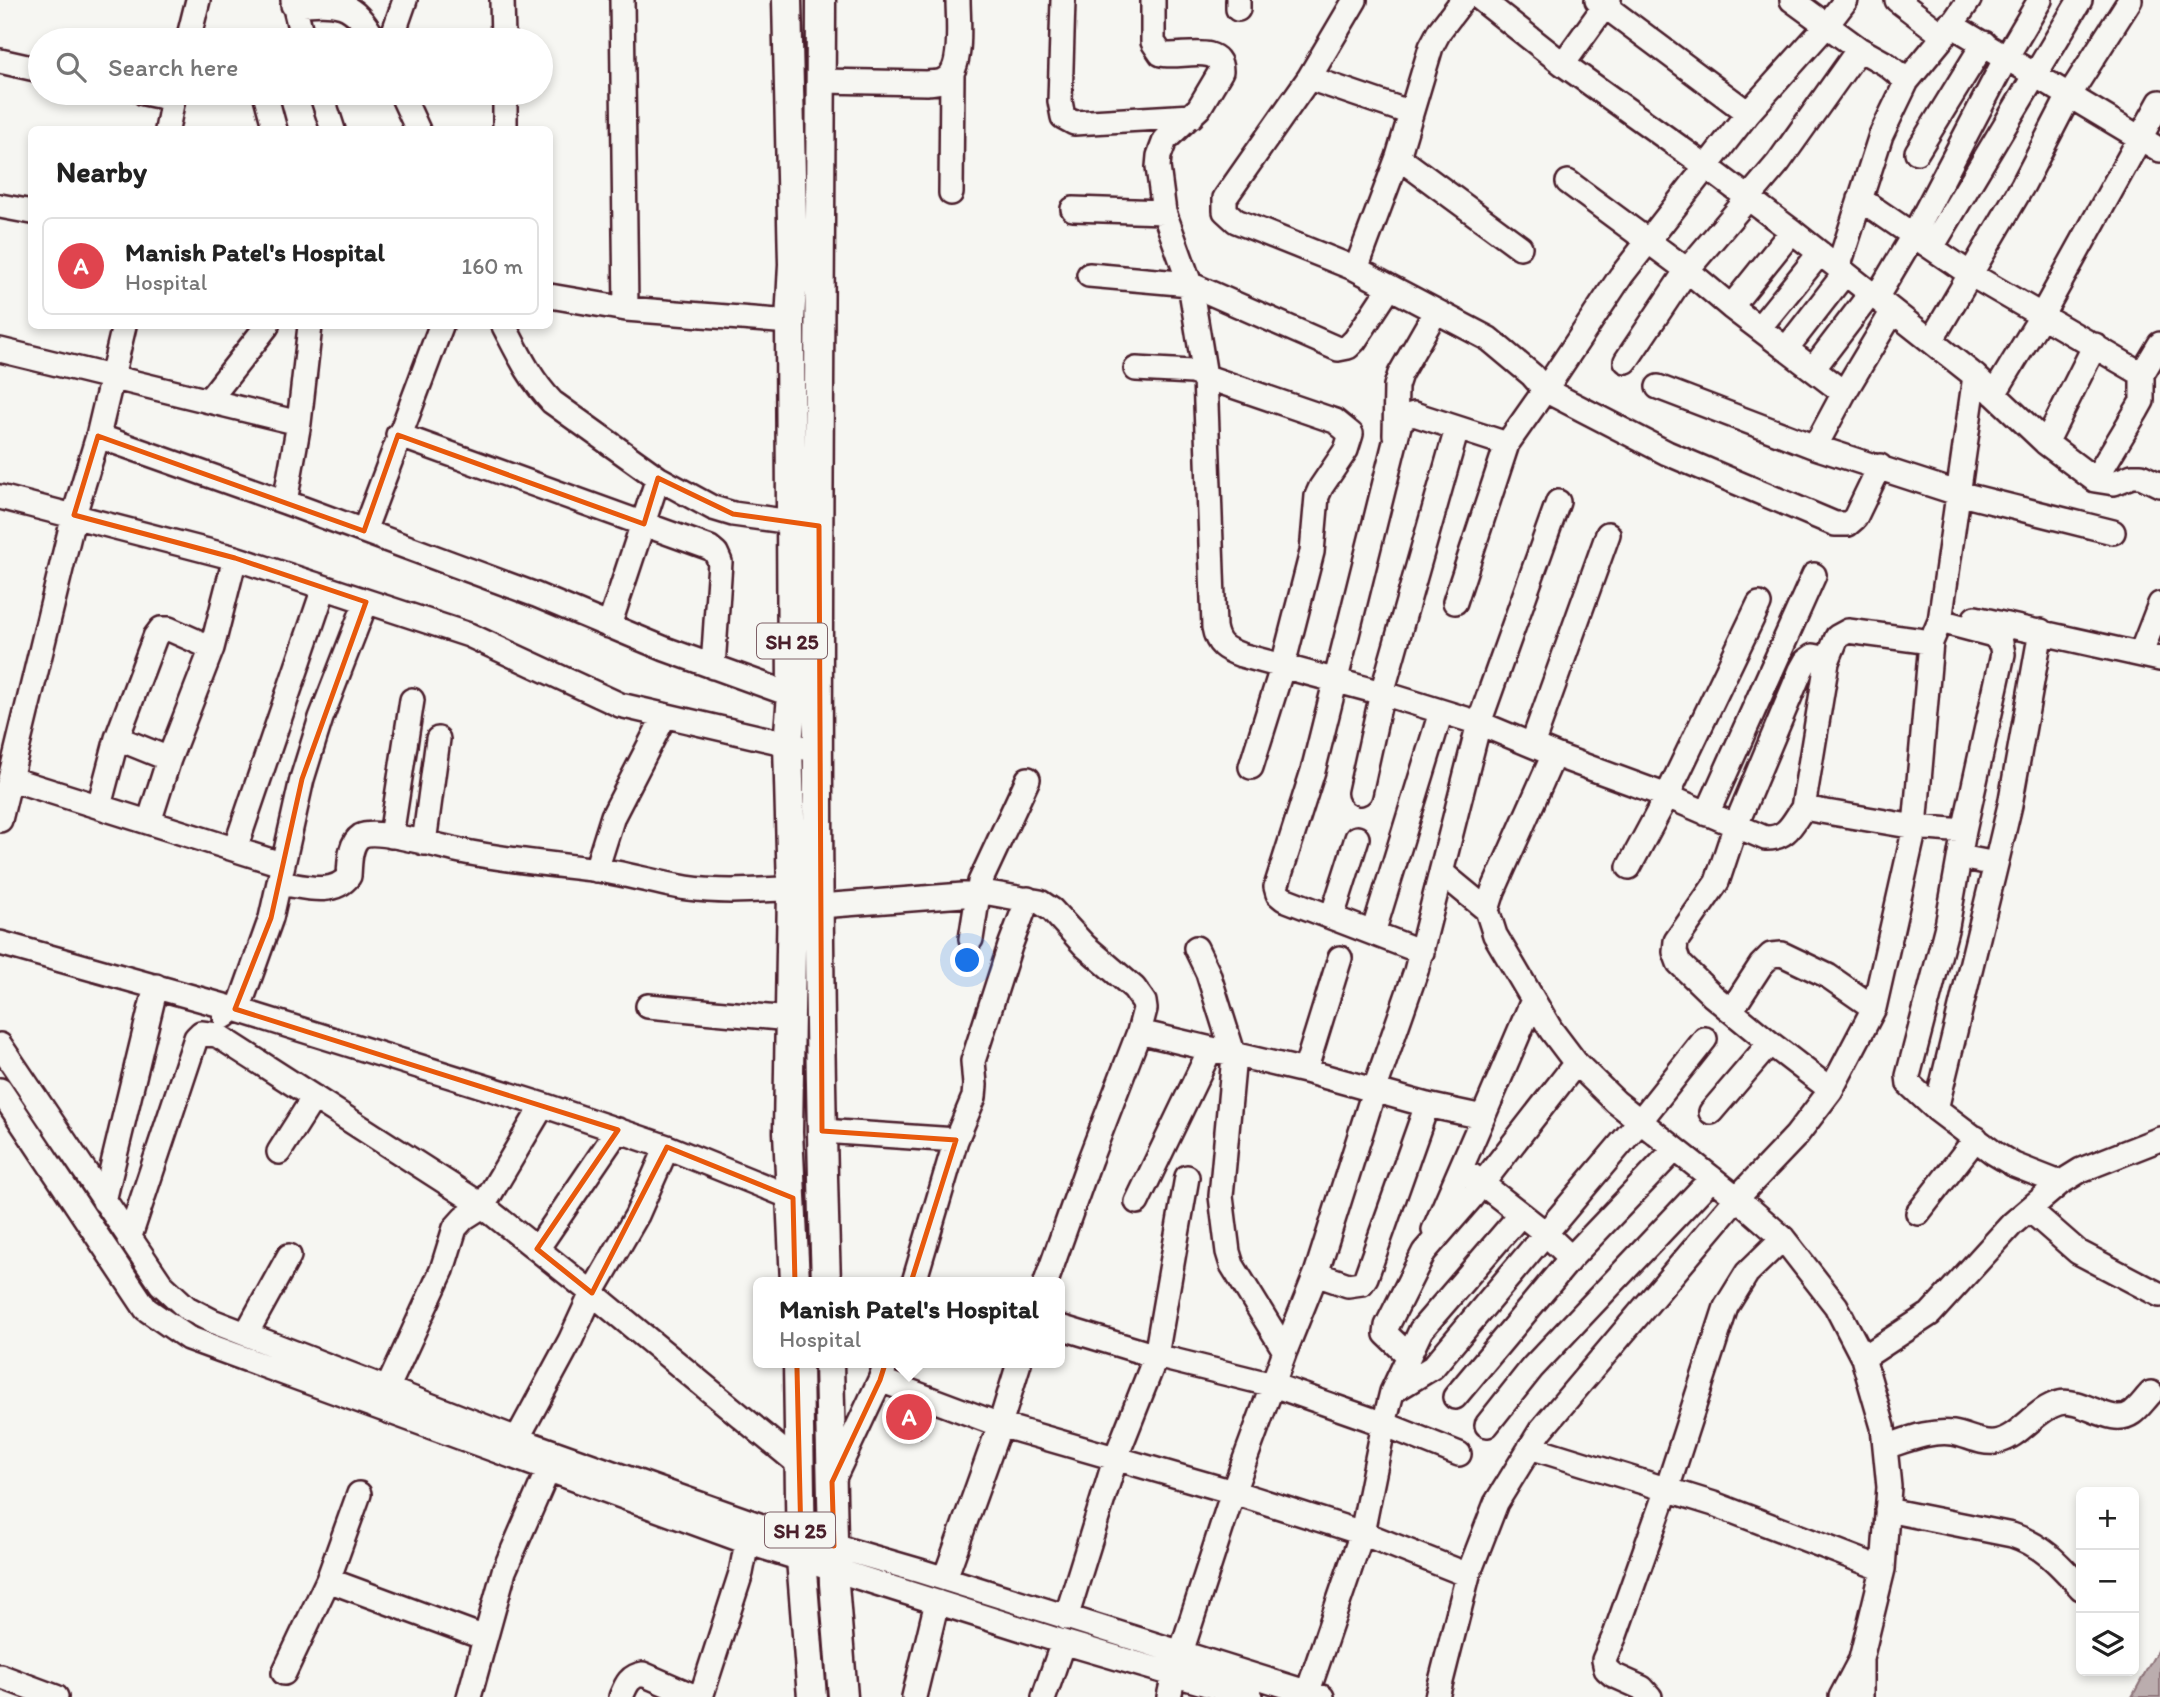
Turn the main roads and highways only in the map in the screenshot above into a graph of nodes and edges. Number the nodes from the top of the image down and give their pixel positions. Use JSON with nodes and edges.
{"nodes":[{"id":1,"x":788,"y":0,"type":"edge"},
{"id":2,"x":821,"y":0,"type":"edge"},
{"id":3,"x":806,"y":524,"type":"junction"},
{"id":4,"x":810,"y":894,"type":"junction"},
{"id":5,"x":795,"y":1277,"type":"edge"},
{"id":6,"x":826,"y":1277,"type":"edge"},
{"id":7,"x":798,"y":1368,"type":"edge"},
{"id":8,"x":829,"y":1368,"type":"edge"},
{"id":9,"x":812,"y":1697,"type":"edge"},
{"id":10,"x":843,"y":1697,"type":"edge"}],
"edges":[{"from":1,"to":3,"type":"main road","number":"SH 25"},
{"from":2,"to":3,"type":"main road"},
{"from":3,"to":4,"type":"main road"},
{"from":3,"to":4,"type":"main road","number":"SH 25"},
{"from":4,"to":5,"type":"main road","number":"SH 25"},
{"from":4,"to":6,"type":"main road"},
{"from":7,"to":9,"type":"main road","number":"SH 25"},
{"from":8,"to":10,"type":"main road"}]}
